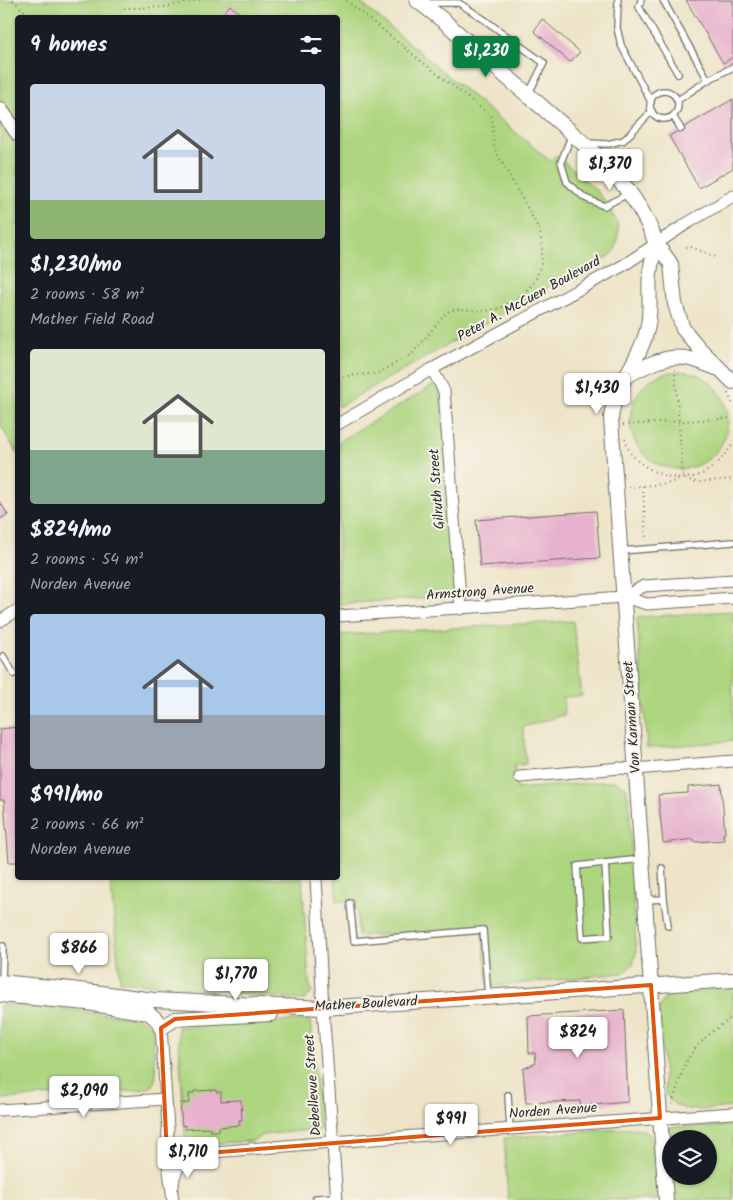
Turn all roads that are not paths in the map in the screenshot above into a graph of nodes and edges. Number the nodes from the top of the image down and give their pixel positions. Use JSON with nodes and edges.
{"nodes":[{"id":1,"x":618,"y":0,"type":"edge"},
{"id":2,"x":642,"y":0,"type":"edge"},
{"id":3,"x":663,"y":0,"type":"edge"},
{"id":4,"x":419,"y":2,"type":"edge"},
{"id":5,"x":733,"y":67,"type":"edge"},
{"id":6,"x":678,"y":74,"type":"dead end"},
{"id":7,"x":708,"y":80,"type":"junction"},
{"id":8,"x":528,"y":95,"type":"junction"},
{"id":9,"x":678,"y":100,"type":"junction"},
{"id":10,"x":651,"y":102,"type":"junction"},
{"id":11,"x":0,"y":109,"type":"edge"},
{"id":12,"x":652,"y":110,"type":"junction"},
{"id":13,"x":673,"y":116,"type":"junction"},
{"id":14,"x":681,"y":129,"type":"dead end"},
{"id":15,"x":15,"y":130,"type":"edge"},
{"id":16,"x":577,"y":138,"type":"junction"},
{"id":17,"x":631,"y":192,"type":"junction"},
{"id":18,"x":733,"y":196,"type":"edge"},
{"id":19,"x":656,"y":243,"type":"junction"},
{"id":20,"x":432,"y":369,"type":"junction"},
{"id":21,"x":723,"y":371,"type":"junction"},
{"id":22,"x":624,"y":378,"type":"junction"},
{"id":23,"x":730,"y":386,"type":"edge"},
{"id":24,"x":340,"y":423,"type":"edge"},
{"id":25,"x":733,"y":542,"type":"edge"},
{"id":26,"x":621,"y":551,"type":"junction"},
{"id":27,"x":733,"y":580,"type":"edge"},
{"id":28,"x":624,"y":597,"type":"junction"},
{"id":29,"x":733,"y":598,"type":"edge"},
{"id":30,"x":461,"y":609,"type":"junction"},
{"id":31,"x":15,"y":612,"type":"edge"},
{"id":32,"x":340,"y":616,"type":"edge"},
{"id":33,"x":0,"y":620,"type":"edge"},
{"id":34,"x":3,"y":656,"type":"dead end"},
{"id":35,"x":14,"y":674,"type":"dead end"},
{"id":36,"x":733,"y":762,"type":"edge"},
{"id":37,"x":635,"y":768,"type":"junction"},
{"id":38,"x":520,"y":777,"type":"dead end"},
{"id":39,"x":641,"y":859,"type":"junction"},
{"id":40,"x":605,"y":863,"type":"junction"},
{"id":41,"x":662,"y":868,"type":"dead end"},
{"id":42,"x":316,"y":880,"type":"edge"},
{"id":43,"x":664,"y":899,"type":"junction"},
{"id":44,"x":645,"y":900,"type":"junction"},
{"id":45,"x":350,"y":903,"type":"dead end"},
{"id":46,"x":668,"y":926,"type":"dead end"},
{"id":47,"x":4,"y":946,"type":"dead end"},
{"id":48,"x":733,"y":980,"type":"edge"},
{"id":49,"x":651,"y":985,"type":"junction"},
{"id":50,"x":1,"y":986,"type":"edge"},
{"id":51,"x":488,"y":997,"type":"junction"},
{"id":52,"x":323,"y":1008,"type":"junction"},
{"id":53,"x":161,"y":1028,"type":"junction"},
{"id":54,"x":508,"y":1095,"type":"dead end"},
{"id":55,"x":166,"y":1099,"type":"junction"},
{"id":56,"x":0,"y":1110,"type":"edge"},
{"id":57,"x":733,"y":1113,"type":"edge"},
{"id":58,"x":660,"y":1118,"type":"junction"},
{"id":59,"x":510,"y":1129,"type":"junction"},
{"id":60,"x":332,"y":1142,"type":"junction"},
{"id":61,"x":194,"y":1154,"type":"junction"},
{"id":62,"x":167,"y":1156,"type":"junction"},
{"id":63,"x":316,"y":1198,"type":"dead end"},
{"id":64,"x":337,"y":1198,"type":"edge"},
{"id":65,"x":172,"y":1199,"type":"edge"},
{"id":66,"x":666,"y":1200,"type":"edge"}],
"edges":[{"from":1,"to":10,"type":"lane"},
{"from":2,"to":6,"type":"lane"},
{"from":3,"to":7,"type":"lane"},
{"from":4,"to":8,"type":"main road"},
{"from":4,"to":8,"type":"lane"},
{"from":5,"to":7,"type":"lane"},
{"from":7,"to":9,"type":"lane"},
{"from":8,"to":16,"type":"main road"},
{"from":9,"to":10,"type":"lane"},
{"from":9,"to":13,"type":"lane"},
{"from":10,"to":12,"type":"lane"},
{"from":11,"to":15,"type":"street"},
{"from":12,"to":13,"type":"lane"},
{"from":12,"to":16,"type":"lane"},
{"from":13,"to":14,"type":"lane"},
{"from":16,"to":17,"type":"main road"},
{"from":16,"to":17,"type":"lane"},
{"from":17,"to":19,"type":"main road"},
{"from":18,"to":19,"type":"street","name":"Peter A. McCuen Boulevard"},
{"from":19,"to":20,"type":"street","name":"Peter A. McCuen Boulevard"},
{"from":19,"to":21,"type":"street"},
{"from":19,"to":22,"type":"street","name":"Von Karman Street"},
{"from":20,"to":24,"type":"street","name":"Peter A. McCuen Boulevard"},
{"from":20,"to":30,"type":"street","name":"Gilruth Street"},
{"from":21,"to":22,"type":"street"},
{"from":21,"to":23,"type":"street"},
{"from":22,"to":26,"type":"street","name":"Von Karman Street"},
{"from":25,"to":26,"type":"lane"},
{"from":26,"to":28,"type":"street","name":"Von Karman Street"},
{"from":27,"to":28,"type":"street","name":"Armstrong Avenue"},
{"from":28,"to":29,"type":"street","name":"Armstrong Avenue"},
{"from":28,"to":30,"type":"street","name":"Armstrong Avenue"},
{"from":28,"to":37,"type":"street","name":"Von Karman Street"},
{"from":30,"to":32,"type":"street","name":"Armstrong Avenue"},
{"from":31,"to":33,"type":"street"},
{"from":34,"to":35,"type":"lane"},
{"from":36,"to":37,"type":"street"},
{"from":37,"to":38,"type":"street"},
{"from":37,"to":39,"type":"street","name":"Von Karman Street"},
{"from":39,"to":40,"type":"lane"},
{"from":39,"to":44,"type":"street","name":"Von Karman Street"},
{"from":40,"to":40,"type":"lane"},
{"from":41,"to":43,"type":"lane"},
{"from":42,"to":52,"type":"street","name":"Debellevue Street"},
{"from":43,"to":44,"type":"lane"},
{"from":43,"to":46,"type":"lane"},
{"from":44,"to":49,"type":"street","name":"Von Karman Street"},
{"from":45,"to":51,"type":"lane"},
{"from":47,"to":50,"type":"lane"},
{"from":48,"to":49,"type":"street","name":"Mather Boulevard"},
{"from":49,"to":51,"type":"street","name":"Mather Boulevard"},
{"from":49,"to":58,"type":"street","name":"Von Karman Street"},
{"from":50,"to":52,"type":"street","name":"Mather Boulevard"},
{"from":50,"to":53,"type":"street"},
{"from":51,"to":52,"type":"street","name":"Mather Boulevard"},
{"from":52,"to":53,"type":"street"},
{"from":52,"to":60,"type":"street","name":"Debellevue Street"},
{"from":53,"to":55,"type":"street"},
{"from":54,"to":59,"type":"lane"},
{"from":55,"to":56,"type":"street"},
{"from":55,"to":62,"type":"street"},
{"from":57,"to":58,"type":"street","name":"Norden Avenue"},
{"from":58,"to":59,"type":"street","name":"Norden Avenue"},
{"from":58,"to":66,"type":"street","name":"Von Karman Street"},
{"from":59,"to":60,"type":"street","name":"Norden Avenue"},
{"from":60,"to":61,"type":"street","name":"Norden Avenue"},
{"from":60,"to":64,"type":"street","name":"Debellevue Street"},
{"from":61,"to":62,"type":"street","name":"Norden Avenue"},
{"from":61,"to":65,"type":"street"},
{"from":62,"to":65,"type":"street"},
{"from":63,"to":64,"type":"lane"}]}
